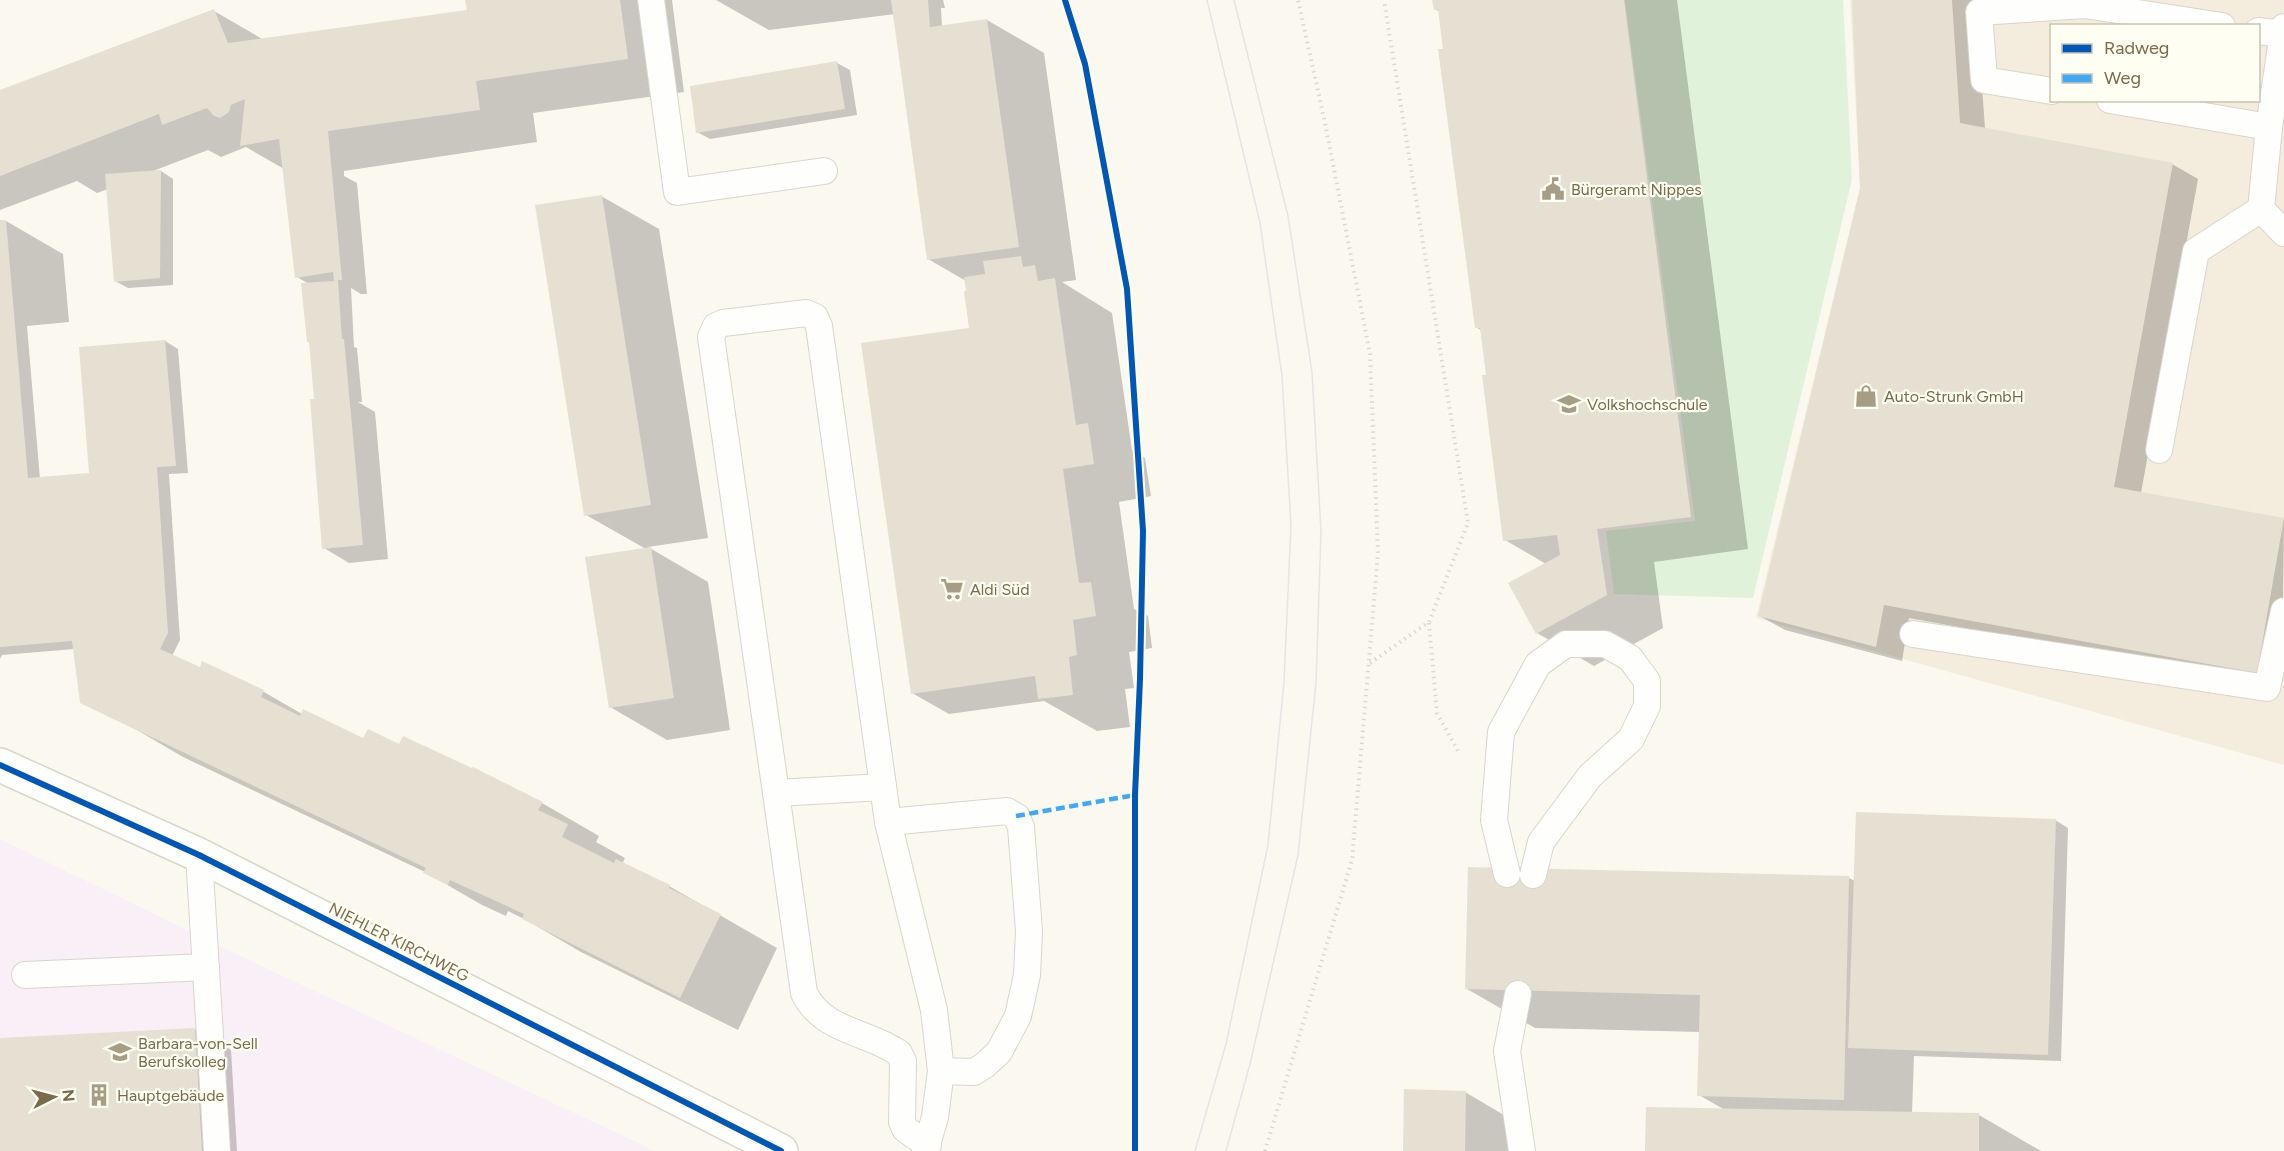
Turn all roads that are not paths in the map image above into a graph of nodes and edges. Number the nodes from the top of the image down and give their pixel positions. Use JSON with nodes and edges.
{"nodes":[{"id":1,"x":651,"y":0,"type":"edge"},
{"id":2,"x":2209,"y":24,"type":"edge"},
{"id":3,"x":2275,"y":31,"type":"edge"},
{"id":4,"x":2050,"y":91,"type":"edge"},
{"id":5,"x":2122,"y":102,"type":"edge"},
{"id":6,"x":2269,"y":127,"type":"junction"},
{"id":7,"x":824,"y":171,"type":"dead end"},
{"id":8,"x":2261,"y":208,"type":"junction"},
{"id":9,"x":2284,"y":233,"type":"edge"},
{"id":10,"x":2159,"y":450,"type":"dead end"},
{"id":11,"x":2284,"y":611,"type":"edge"},
{"id":12,"x":1913,"y":634,"type":"dead end"},
{"id":13,"x":0,"y":765,"type":"edge"},
{"id":14,"x":883,"y":787,"type":"junction"},
{"id":15,"x":776,"y":793,"type":"junction"},
{"id":16,"x":888,"y":822,"type":"junction"},
{"id":17,"x":199,"y":855,"type":"junction"},
{"id":18,"x":1507,"y":874,"type":"dead end"},
{"id":19,"x":1533,"y":875,"type":"dead end"},
{"id":20,"x":206,"y":967,"type":"junction"},
{"id":21,"x":25,"y":975,"type":"dead end"},
{"id":22,"x":1518,"y":994,"type":"dead end"},
{"id":23,"x":941,"y":1071,"type":"junction"},
{"id":24,"x":927,"y":1148,"type":"edge"},
{"id":25,"x":217,"y":1151,"type":"edge"},
{"id":26,"x":781,"y":1151,"type":"edge"},
{"id":27,"x":1522,"y":1151,"type":"edge"}],
"edges":[{"from":1,"to":7,"type":"lane"},
{"from":2,"to":4,"type":"lane"},
{"from":3,"to":6,"type":"lane"},
{"from":5,"to":6,"type":"lane"},
{"from":6,"to":8,"type":"lane"},
{"from":8,"to":9,"type":"lane"},
{"from":8,"to":10,"type":"lane"},
{"from":11,"to":12,"type":"lane"},
{"from":13,"to":17,"type":"street","name":"NIEHLER KIRCHWEG"},
{"from":14,"to":15,"type":"lane"},
{"from":14,"to":15,"type":"lane"},
{"from":14,"to":16,"type":"lane"},
{"from":15,"to":24,"type":"lane"},
{"from":16,"to":23,"type":"lane"},
{"from":16,"to":23,"type":"lane"},
{"from":17,"to":20,"type":"lane"},
{"from":17,"to":26,"type":"street","name":"NIEHLER KIRCHWEG"},
{"from":18,"to":19,"type":"lane"},
{"from":20,"to":21,"type":"lane"},
{"from":20,"to":25,"type":"lane"},
{"from":22,"to":27,"type":"lane"},
{"from":23,"to":24,"type":"lane"}]}
